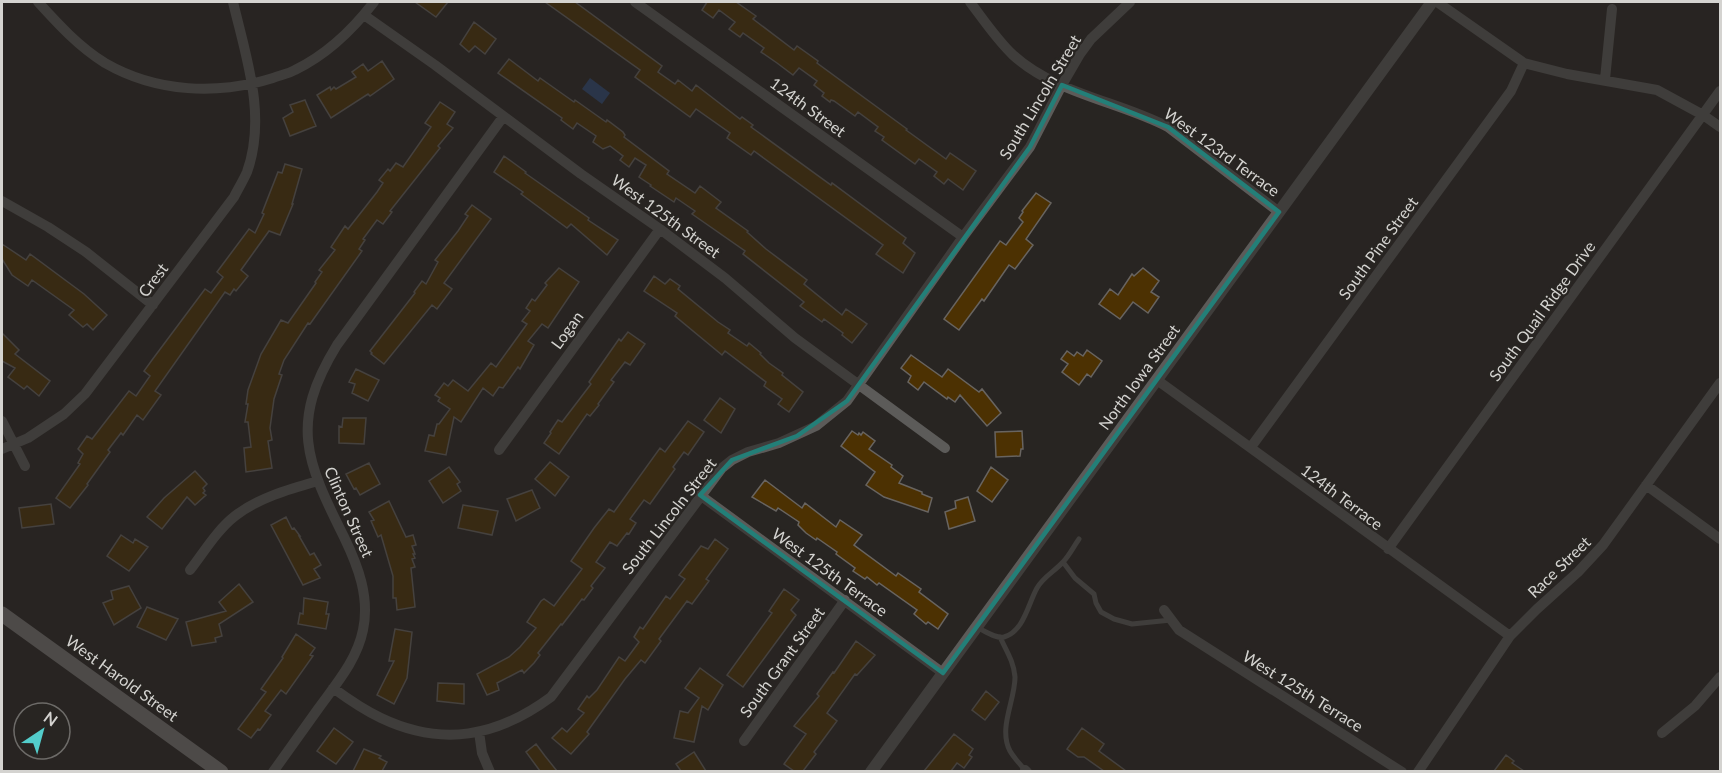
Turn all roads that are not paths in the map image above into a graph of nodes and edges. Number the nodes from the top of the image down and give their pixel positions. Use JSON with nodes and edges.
{"nodes":[{"id":1,"x":38,"y":2,"type":"edge"},
{"id":2,"x":233,"y":2,"type":"edge"},
{"id":3,"x":374,"y":2,"type":"edge"},
{"id":4,"x":635,"y":2,"type":"edge"},
{"id":5,"x":970,"y":2,"type":"edge"},
{"id":6,"x":1130,"y":2,"type":"edge"},
{"id":7,"x":1432,"y":2,"type":"edge"},
{"id":8,"x":1437,"y":2,"type":"edge"},
{"id":9,"x":1612,"y":9,"type":"dead end"},
{"id":10,"x":364,"y":15,"type":"junction"},
{"id":11,"x":1524,"y":63,"type":"junction"},
{"id":12,"x":1605,"y":80,"type":"junction"},
{"id":13,"x":252,"y":84,"type":"junction"},
{"id":14,"x":1062,"y":85,"type":"junction"},
{"id":15,"x":1720,"y":91,"type":"edge"},
{"id":16,"x":1703,"y":115,"type":"junction"},
{"id":17,"x":503,"y":117,"type":"junction"},
{"id":18,"x":1720,"y":127,"type":"edge"},
{"id":19,"x":2,"y":201,"type":"edge"},
{"id":20,"x":1279,"y":212,"type":"junction"},
{"id":21,"x":660,"y":229,"type":"junction"},
{"id":22,"x":963,"y":237,"type":"junction"},
{"id":23,"x":153,"y":305,"type":"junction"},
{"id":24,"x":1157,"y":380,"type":"junction"},
{"id":25,"x":1720,"y":383,"type":"edge"},
{"id":26,"x":858,"y":386,"type":"junction"},
{"id":27,"x":2,"y":421,"type":"edge"},
{"id":28,"x":13,"y":444,"type":"junction"},
{"id":29,"x":1251,"y":447,"type":"junction"},
{"id":30,"x":945,"y":448,"type":"dead end"},
{"id":31,"x":2,"y":449,"type":"edge"},
{"id":32,"x":499,"y":450,"type":"dead end"},
{"id":33,"x":25,"y":466,"type":"dead end"},
{"id":34,"x":318,"y":481,"type":"junction"},
{"id":35,"x":1646,"y":485,"type":"junction"},
{"id":36,"x":700,"y":495,"type":"junction"},
{"id":37,"x":1078,"y":538,"type":"dead end"},
{"id":38,"x":1720,"y":539,"type":"edge"},
{"id":39,"x":1388,"y":549,"type":"junction"},
{"id":40,"x":1063,"y":562,"type":"junction"},
{"id":41,"x":190,"y":570,"type":"dead end"},
{"id":42,"x":845,"y":600,"type":"junction"},
{"id":43,"x":1164,"y":610,"type":"dead end"},
{"id":44,"x":2,"y":614,"type":"edge"},
{"id":45,"x":1172,"y":620,"type":"junction"},
{"id":46,"x":976,"y":627,"type":"junction"},
{"id":47,"x":1510,"y":636,"type":"junction"},
{"id":48,"x":1000,"y":638,"type":"junction"},
{"id":49,"x":943,"y":673,"type":"junction"},
{"id":50,"x":1720,"y":677,"type":"edge"},
{"id":51,"x":333,"y":688,"type":"junction"},
{"id":52,"x":479,"y":732,"type":"junction"},
{"id":53,"x":1662,"y":733,"type":"dead end"},
{"id":54,"x":744,"y":741,"type":"dead end"},
{"id":55,"x":221,"y":771,"type":"edge"},
{"id":56,"x":273,"y":771,"type":"edge"},
{"id":57,"x":490,"y":771,"type":"edge"},
{"id":58,"x":871,"y":771,"type":"edge"},
{"id":59,"x":1026,"y":771,"type":"edge"},
{"id":60,"x":1402,"y":771,"type":"edge"},
{"id":61,"x":1418,"y":771,"type":"edge"}],
"edges":[{"from":1,"to":13,"type":"street"},
{"from":2,"to":13,"type":"street","name":"Crest"},
{"from":3,"to":10,"type":"street"},
{"from":4,"to":22,"type":"street","name":"124th Street"},
{"from":5,"to":14,"type":"street","name":"West 123rd Terrace"},
{"from":6,"to":14,"type":"street","name":"South Lincoln Street"},
{"from":7,"to":20,"type":"street","name":"North Iowa Street"},
{"from":8,"to":11,"type":"street"},
{"from":9,"to":12,"type":"street"},
{"from":10,"to":13,"type":"street"},
{"from":10,"to":17,"type":"street","name":"West 125th Street"},
{"from":11,"to":12,"type":"street"},
{"from":11,"to":29,"type":"street","name":"South Pine Street"},
{"from":12,"to":16,"type":"street"},
{"from":13,"to":23,"type":"street","name":"Crest"},
{"from":14,"to":20,"type":"street","name":"West 123rd Terrace"},
{"from":14,"to":22,"type":"street","name":"South Lincoln Street"},
{"from":15,"to":16,"type":"street","name":"South Quail Ridge Drive"},
{"from":16,"to":18,"type":"street"},
{"from":16,"to":39,"type":"street","name":"South Quail Ridge Drive"},
{"from":17,"to":21,"type":"street","name":"West 125th Street"},
{"from":17,"to":34,"type":"street","name":"Clinton Street"},
{"from":19,"to":23,"type":"street"},
{"from":20,"to":24,"type":"street","name":"North Iowa Street"},
{"from":21,"to":26,"type":"street","name":"West 125th Street"},
{"from":21,"to":32,"type":"street","name":"Logan"},
{"from":22,"to":26,"type":"street","name":"South Lincoln Street"},
{"from":23,"to":28,"type":"street","name":"Crest"},
{"from":24,"to":29,"type":"street","name":"124th Terrace"},
{"from":24,"to":46,"type":"street","name":"North Iowa Street"},
{"from":25,"to":35,"type":"street","name":"Race Street"},
{"from":26,"to":30,"type":"street","name":"West 125th Street"},
{"from":26,"to":36,"type":"street","name":"South Lincoln Street"},
{"from":27,"to":28,"type":"street"},
{"from":28,"to":31,"type":"street","name":"Crest"},
{"from":28,"to":33,"type":"street"},
{"from":29,"to":39,"type":"street","name":"124th Terrace"},
{"from":34,"to":41,"type":"street"},
{"from":34,"to":51,"type":"street","name":"Clinton Street"},
{"from":35,"to":38,"type":"street"},
{"from":35,"to":47,"type":"street","name":"Race Street"},
{"from":36,"to":42,"type":"street","name":"West 125th Terrace"},
{"from":36,"to":52,"type":"street","name":"South Lincoln Street"},
{"from":37,"to":40,"type":"lane"},
{"from":39,"to":47,"type":"street","name":"124th Terrace"},
{"from":40,"to":45,"type":"lane"},
{"from":40,"to":48,"type":"lane"},
{"from":42,"to":49,"type":"street","name":"West 125th Terrace"},
{"from":42,"to":54,"type":"street","name":"South Grant Street"},
{"from":43,"to":45,"type":"street","name":"West 125th Terrace"},
{"from":44,"to":55,"type":"main road","name":"West Harold Street"},
{"from":45,"to":60,"type":"street","name":"West 125th Terrace"},
{"from":46,"to":48,"type":"lane"},
{"from":46,"to":49,"type":"street","name":"North Iowa Street"},
{"from":47,"to":61,"type":"street","name":"Race Street"},
{"from":48,"to":59,"type":"lane"},
{"from":49,"to":58,"type":"street","name":"North Iowa Street"},
{"from":50,"to":53,"type":"street"},
{"from":51,"to":52,"type":"street","name":"South Lincoln Street"},
{"from":51,"to":56,"type":"street","name":"Clinton Street"},
{"from":52,"to":57,"type":"street"}]}
